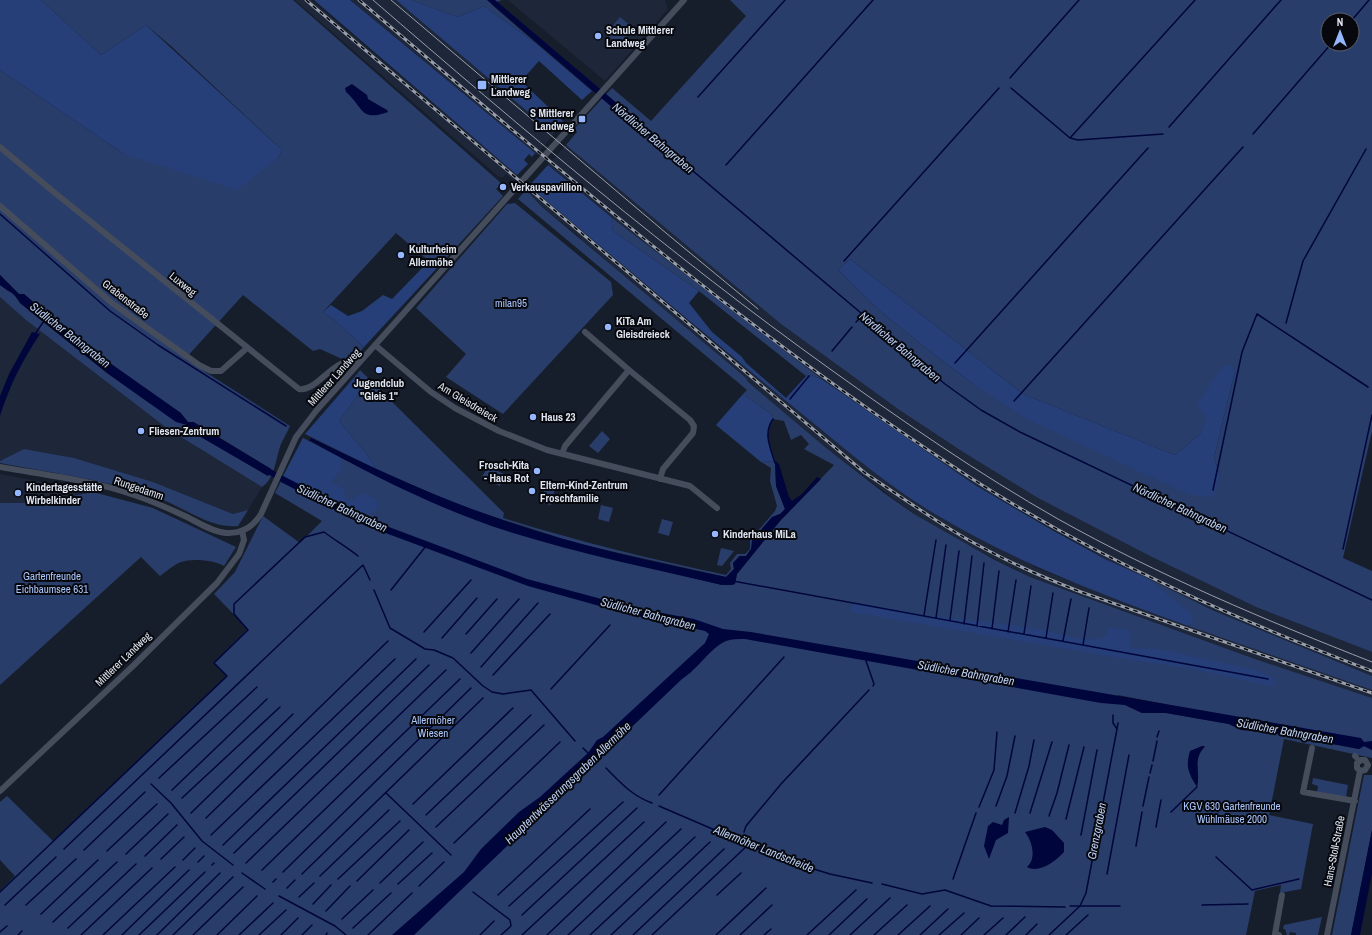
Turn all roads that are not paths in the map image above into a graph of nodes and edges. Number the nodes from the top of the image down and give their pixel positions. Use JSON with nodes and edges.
{"nodes":[{"id":1,"x":684,"y":0,"type":"edge"},
{"id":2,"x":0,"y":147,"type":"edge"},
{"id":3,"x":0,"y":206,"type":"edge"},
{"id":4,"x":585,"y":332,"type":"dead end"},
{"id":5,"x":375,"y":345,"type":"junction"},
{"id":6,"x":247,"y":348,"type":"junction"},
{"id":7,"x":359,"y":363,"type":"junction"},
{"id":8,"x":630,"y":370,"type":"junction"},
{"id":9,"x":562,"y":454,"type":"junction"},
{"id":10,"x":0,"y":467,"type":"edge"},
{"id":11,"x":660,"y":479,"type":"junction"},
{"id":12,"x":717,"y":508,"type":"dead end"},
{"id":13,"x":242,"y":531,"type":"junction"},
{"id":14,"x":1312,"y":748,"type":"dead end"},
{"id":15,"x":1356,"y":762,"type":"dead end"},
{"id":16,"x":0,"y":791,"type":"edge"},
{"id":17,"x":1355,"y":801,"type":"junction"},
{"id":18,"x":1282,"y":895,"type":"dead end"},
{"id":19,"x":1279,"y":935,"type":"edge"},
{"id":20,"x":1328,"y":935,"type":"edge"}],
"edges":[{"from":1,"to":5,"type":"street","name":"Mittlerer Landweg"},
{"from":2,"to":6,"type":"street","name":"Luxweg"},
{"from":3,"to":6,"type":"street","name":"Grabenstraße"},
{"from":4,"to":8,"type":"street"},
{"from":5,"to":7,"type":"street","name":"Mittlerer Landweg"},
{"from":5,"to":9,"type":"street","name":"Am Gleisdreieck"},
{"from":6,"to":7,"type":"street","name":"Luxweg"},
{"from":7,"to":13,"type":"street","name":"Mittlerer Landweg"},
{"from":8,"to":9,"type":"street"},
{"from":8,"to":11,"type":"street"},
{"from":9,"to":11,"type":"street","name":"Am Gleisdreieck"},
{"from":10,"to":13,"type":"street","name":"Rungedamm"},
{"from":11,"to":12,"type":"street","name":"Am Gleisdreieck"},
{"from":13,"to":16,"type":"street","name":"Mittlerer Landweg"},
{"from":14,"to":17,"type":"street"},
{"from":15,"to":17,"type":"street","name":"Hans-Stoll-Straße"},
{"from":17,"to":20,"type":"street","name":"Hans-Stoll-Straße"},
{"from":18,"to":19,"type":"street"}]}
